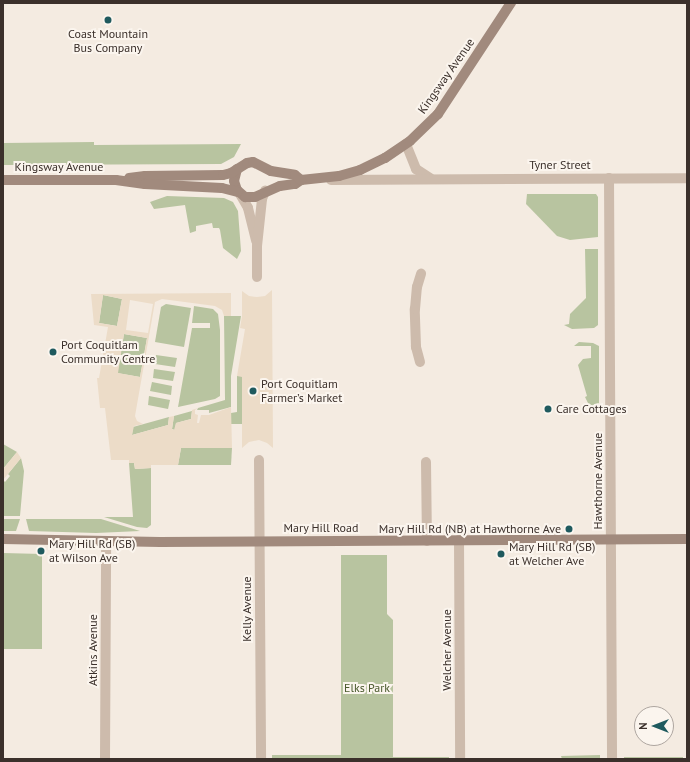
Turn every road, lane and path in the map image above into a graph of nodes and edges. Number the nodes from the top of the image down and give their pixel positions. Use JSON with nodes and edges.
{"nodes":[{"id":1,"x":511,"y":3,"type":"edge"},
{"id":2,"x":406,"y":144,"type":"junction"},
{"id":3,"x":264,"y":168,"type":"junction"},
{"id":4,"x":237,"y":169,"type":"junction"},
{"id":5,"x":609,"y":178,"type":"junction"},
{"id":6,"x":687,"y":178,"type":"edge"},
{"id":7,"x":434,"y":179,"type":"junction"},
{"id":8,"x":3,"y":180,"type":"edge"},
{"id":9,"x":116,"y":180,"type":"junction"},
{"id":10,"x":301,"y":180,"type":"junction"},
{"id":11,"x":265,"y":191,"type":"junction"},
{"id":12,"x":239,"y":193,"type":"junction"},
{"id":13,"x":257,"y":246,"type":"junction"},
{"id":14,"x":421,"y":274,"type":"dead end"},
{"id":15,"x":257,"y":277,"type":"dead end"},
{"id":16,"x":420,"y":362,"type":"dead end"},
{"id":17,"x":259,"y":460,"type":"dead end"},
{"id":18,"x":426,"y":462,"type":"dead end"},
{"id":19,"x":3,"y":539,"type":"edge"},
{"id":20,"x":687,"y":539,"type":"edge"},
{"id":21,"x":459,"y":540,"type":"junction"},
{"id":22,"x":611,"y":540,"type":"junction"},
{"id":23,"x":427,"y":541,"type":"junction"},
{"id":24,"x":106,"y":542,"type":"junction"},
{"id":25,"x":259,"y":542,"type":"junction"},
{"id":26,"x":105,"y":759,"type":"edge"},
{"id":27,"x":261,"y":759,"type":"edge"},
{"id":28,"x":460,"y":759,"type":"edge"},
{"id":29,"x":612,"y":759,"type":"edge"}],
"edges":[{"from":1,"to":2,"type":"main road","name":"Kingsway Avenue"},
{"from":2,"to":7,"type":"street","name":"Tyner Street"},
{"from":2,"to":10,"type":"main road","name":"Kingsway Avenue"},
{"from":3,"to":4,"type":"main road","name":"Kingsway Avenue"},
{"from":3,"to":10,"type":"main road","name":"Kingsway Avenue"},
{"from":3,"to":11,"type":"main road"},
{"from":4,"to":9,"type":"main road","name":"Kingsway Avenue"},
{"from":4,"to":12,"type":"main road"},
{"from":5,"to":6,"type":"street","name":"Tyner Street"},
{"from":5,"to":7,"type":"street","name":"Tyner Street"},
{"from":5,"to":22,"type":"street","name":"Hawthorne Avenue"},
{"from":7,"to":10,"type":"street","name":"Tyner Street"},
{"from":8,"to":9,"type":"main road","name":"Kingsway Avenue"},
{"from":9,"to":12,"type":"main road","name":"Kingsway Avenue"},
{"from":10,"to":11,"type":"main road","name":"Kingsway Avenue"},
{"from":11,"to":12,"type":"main road","name":"Kingsway Avenue"},
{"from":11,"to":13,"type":"street"},
{"from":12,"to":13,"type":"street"},
{"from":13,"to":15,"type":"street"},
{"from":14,"to":16,"type":"street"},
{"from":17,"to":25,"type":"street","name":"Kelly Avenue"},
{"from":18,"to":23,"type":"street"},
{"from":19,"to":24,"type":"main road","name":"Mary Hill Road"},
{"from":20,"to":22,"type":"main road","name":"Mary Hill Road"},
{"from":21,"to":22,"type":"main road","name":"Mary Hill Road"},
{"from":21,"to":23,"type":"main road","name":"Mary Hill Road"},
{"from":21,"to":28,"type":"street","name":"Welcher Avenue"},
{"from":22,"to":29,"type":"street","name":"Hawthorne Avenue"},
{"from":23,"to":25,"type":"main road","name":"Mary Hill Road"},
{"from":24,"to":25,"type":"main road","name":"Mary Hill Road"},
{"from":24,"to":26,"type":"street","name":"Atkins Avenue"},
{"from":25,"to":27,"type":"street","name":"Kelly Avenue"}]}
